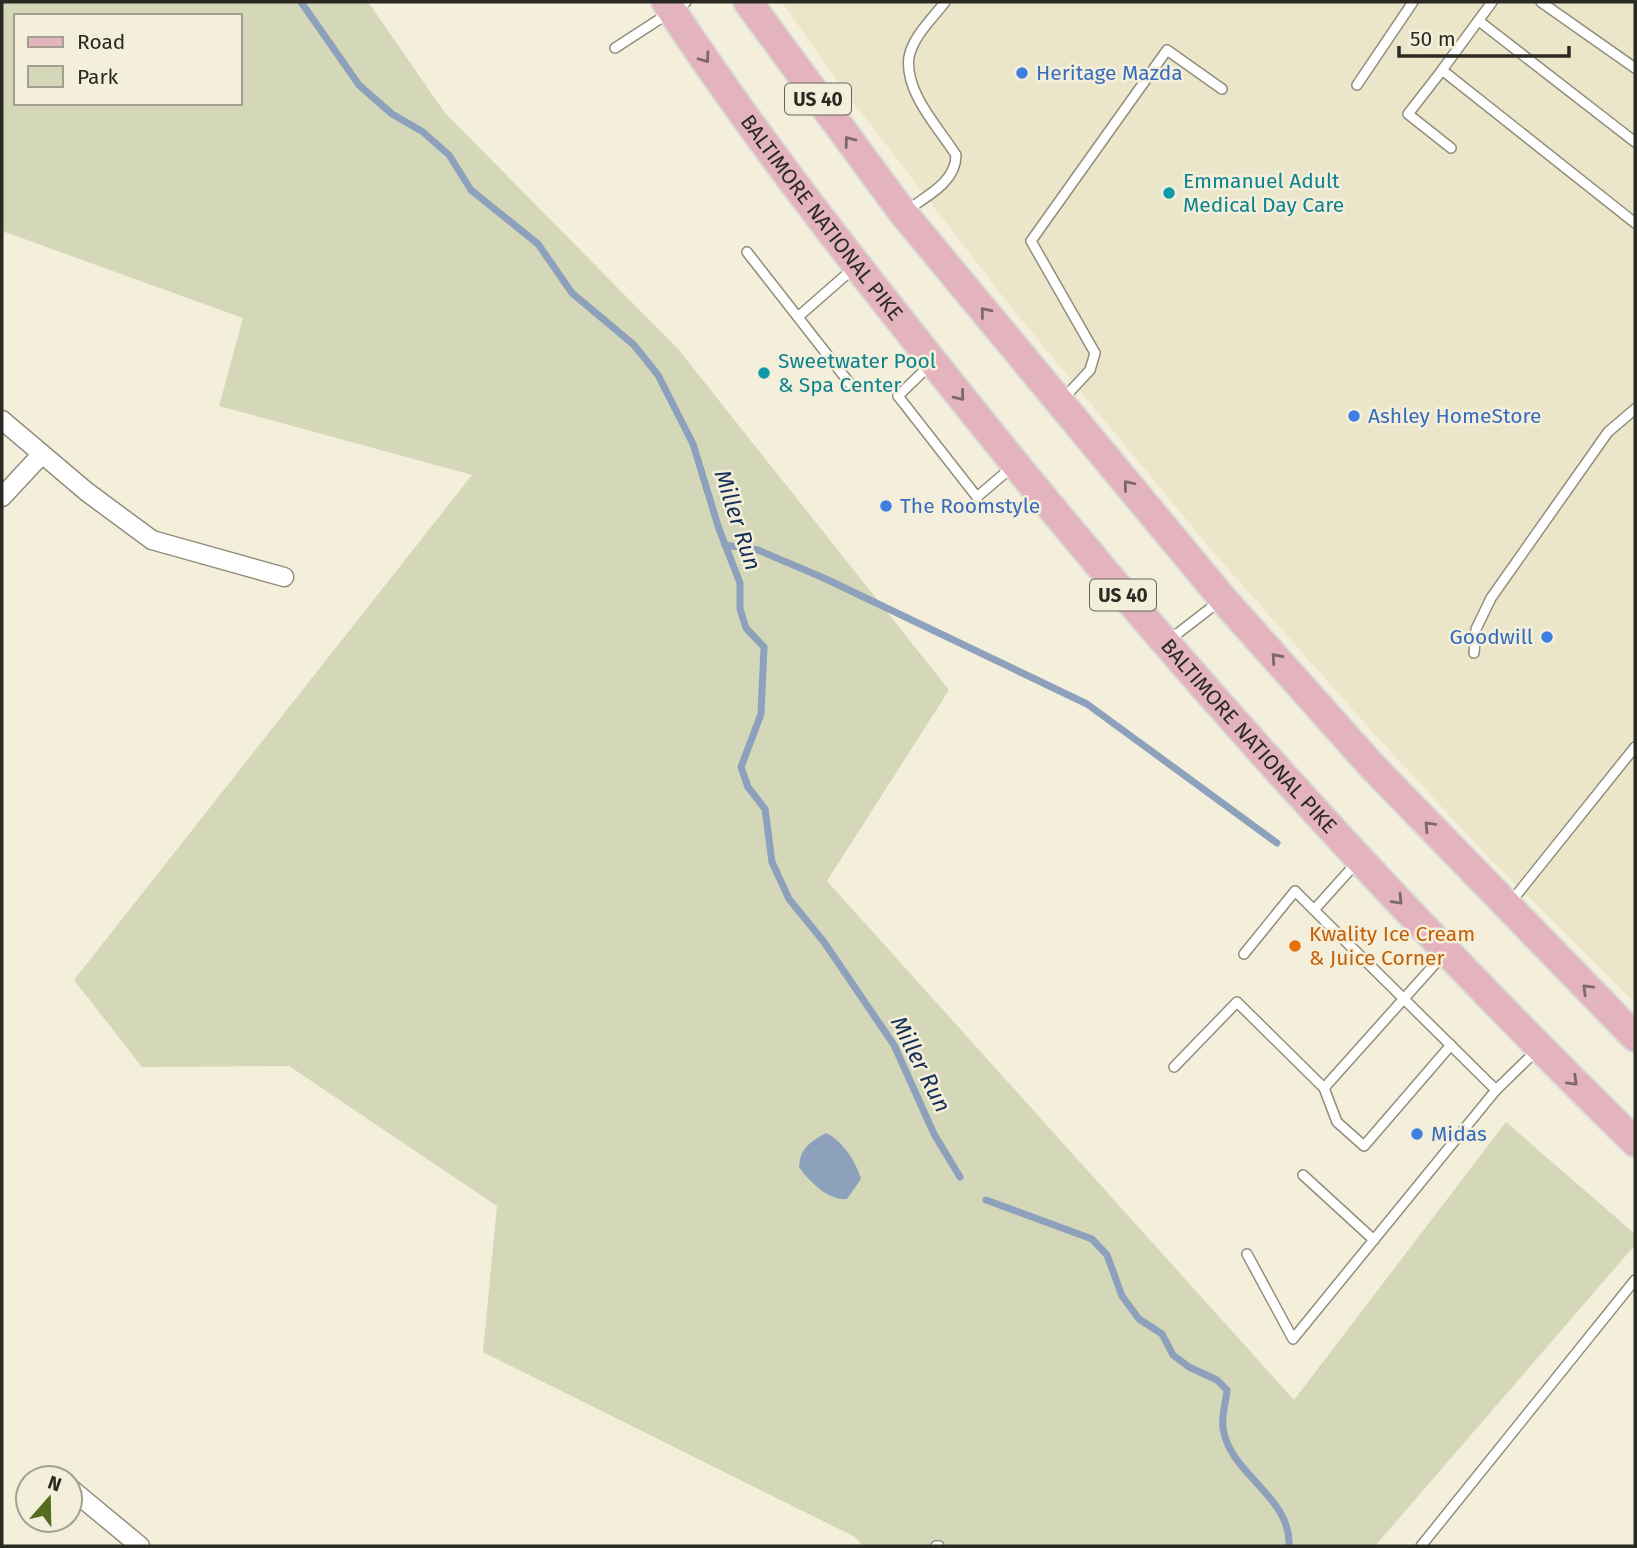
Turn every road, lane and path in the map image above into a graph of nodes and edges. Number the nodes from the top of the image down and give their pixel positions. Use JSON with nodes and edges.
{"nodes":[{"id":1,"x":748,"y":2,"type":"edge"},
{"id":2,"x":945,"y":2,"type":"edge"},
{"id":3,"x":1413,"y":2,"type":"edge"},
{"id":4,"x":1492,"y":2,"type":"edge"},
{"id":5,"x":1541,"y":2,"type":"edge"},
{"id":6,"x":675,"y":5,"type":"edge"},
{"id":7,"x":1479,"y":20,"type":"junction"},
{"id":8,"x":615,"y":48,"type":"dead end"},
{"id":9,"x":1635,"y":68,"type":"edge"},
{"id":10,"x":1443,"y":69,"type":"junction"},
{"id":11,"x":1357,"y":85,"type":"dead end"},
{"id":12,"x":1222,"y":89,"type":"dead end"},
{"id":13,"x":1635,"y":142,"type":"edge"},
{"id":14,"x":1451,"y":148,"type":"dead end"},
{"id":15,"x":903,"y":213,"type":"junction"},
{"id":16,"x":1635,"y":223,"type":"edge"},
{"id":17,"x":747,"y":252,"type":"dead end"},
{"id":18,"x":856,"y":266,"type":"junction"},
{"id":19,"x":799,"y":316,"type":"junction"},
{"id":20,"x":933,"y":362,"type":"junction"},
{"id":21,"x":851,"y":385,"type":"dead end"},
{"id":22,"x":1059,"y":403,"type":"junction"},
{"id":23,"x":1635,"y":409,"type":"edge"},
{"id":24,"x":2,"y":421,"type":"edge"},
{"id":25,"x":42,"y":454,"type":"junction"},
{"id":26,"x":1016,"y":465,"type":"junction"},
{"id":27,"x":2,"y":497,"type":"edge"},
{"id":28,"x":284,"y":578,"type":"dead end"},
{"id":29,"x":1223,"y":599,"type":"junction"},
{"id":30,"x":1164,"y":644,"type":"junction"},
{"id":31,"x":1474,"y":653,"type":"dead end"},
{"id":32,"x":1633,"y":754,"type":"edge"},
{"id":33,"x":1359,"y":860,"type":"junction"},
{"id":34,"x":1506,"y":907,"type":"junction"},
{"id":35,"x":1314,"y":910,"type":"junction"},
{"id":36,"x":1447,"y":951,"type":"junction"},
{"id":37,"x":1244,"y":954,"type":"dead end"},
{"id":38,"x":1405,"y":998,"type":"junction"},
{"id":39,"x":1635,"y":1037,"type":"edge"},
{"id":40,"x":1451,"y":1045,"type":"junction"},
{"id":41,"x":1540,"y":1047,"type":"junction"},
{"id":42,"x":1174,"y":1067,"type":"dead end"},
{"id":43,"x":1324,"y":1088,"type":"junction"},
{"id":44,"x":1496,"y":1090,"type":"junction"},
{"id":45,"x":1635,"y":1142,"type":"edge"},
{"id":46,"x":1303,"y":1175,"type":"dead end"},
{"id":47,"x":1374,"y":1240,"type":"junction"},
{"id":48,"x":1247,"y":1254,"type":"dead end"},
{"id":49,"x":1635,"y":1280,"type":"edge"},
{"id":50,"x":84,"y":1500,"type":"edge"},
{"id":51,"x":140,"y":1546,"type":"edge"},
{"id":52,"x":1420,"y":1546,"type":"edge"}],
"edges":[{"from":15,"to":1,"type":"main road","number":"US 40","one_way":true},
{"from":2,"to":15,"type":"lane"},
{"from":3,"to":11,"type":"lane"},
{"from":4,"to":7,"type":"lane"},
{"from":5,"to":9,"type":"lane"},
{"from":6,"to":8,"type":"lane"},
{"from":6,"to":18,"type":"main road","name":"BALTIMORE NATIONAL PIKE","number":"US 40","one_way":true},
{"from":7,"to":10,"type":"lane"},
{"from":7,"to":13,"type":"lane"},
{"from":10,"to":14,"type":"lane"},
{"from":10,"to":16,"type":"lane"},
{"from":12,"to":22,"type":"lane"},
{"from":22,"to":15,"type":"main road","number":"US 40","one_way":true},
{"from":17,"to":19,"type":"lane"},
{"from":18,"to":19,"type":"lane"},
{"from":18,"to":20,"type":"main road","name":"BALTIMORE NATIONAL PIKE","number":"US 40"},
{"from":19,"to":21,"type":"lane"},
{"from":20,"to":26,"type":"main road","name":"BALTIMORE NATIONAL PIKE","number":"US 40","one_way":true},
{"from":20,"to":26,"type":"lane"},
{"from":29,"to":22,"type":"main road","number":"US 40","one_way":true},
{"from":23,"to":31,"type":"lane"},
{"from":24,"to":25,"type":"street"},
{"from":25,"to":27,"type":"street"},
{"from":25,"to":28,"type":"street"},
{"from":26,"to":30,"type":"main road","name":"BALTIMORE NATIONAL PIKE","number":"US 40"},
{"from":29,"to":30,"type":"lane"},
{"from":34,"to":29,"type":"main road","number":"US 40","one_way":true},
{"from":30,"to":33,"type":"main road","name":"BALTIMORE NATIONAL PIKE","number":"US 40"},
{"from":32,"to":34,"type":"lane"},
{"from":33,"to":35,"type":"lane"},
{"from":33,"to":36,"type":"main road","name":"BALTIMORE NATIONAL PIKE","number":"US 40","one_way":true},
{"from":39,"to":34,"type":"main road","number":"US 40","one_way":true},
{"from":35,"to":37,"type":"lane"},
{"from":35,"to":38,"type":"lane"},
{"from":36,"to":38,"type":"lane"},
{"from":36,"to":41,"type":"main road","name":"BALTIMORE NATIONAL PIKE","number":"US 40"},
{"from":38,"to":40,"type":"lane"},
{"from":38,"to":43,"type":"lane"},
{"from":40,"to":43,"type":"lane"},
{"from":40,"to":44,"type":"lane"},
{"from":41,"to":44,"type":"lane"},
{"from":41,"to":45,"type":"main road","name":"BALTIMORE NATIONAL PIKE","number":"US 40","one_way":true},
{"from":42,"to":43,"type":"lane"},
{"from":44,"to":47,"type":"lane"},
{"from":46,"to":47,"type":"lane"},
{"from":47,"to":48,"type":"lane"},
{"from":49,"to":52,"type":"lane"},
{"from":50,"to":51,"type":"street"}]}
